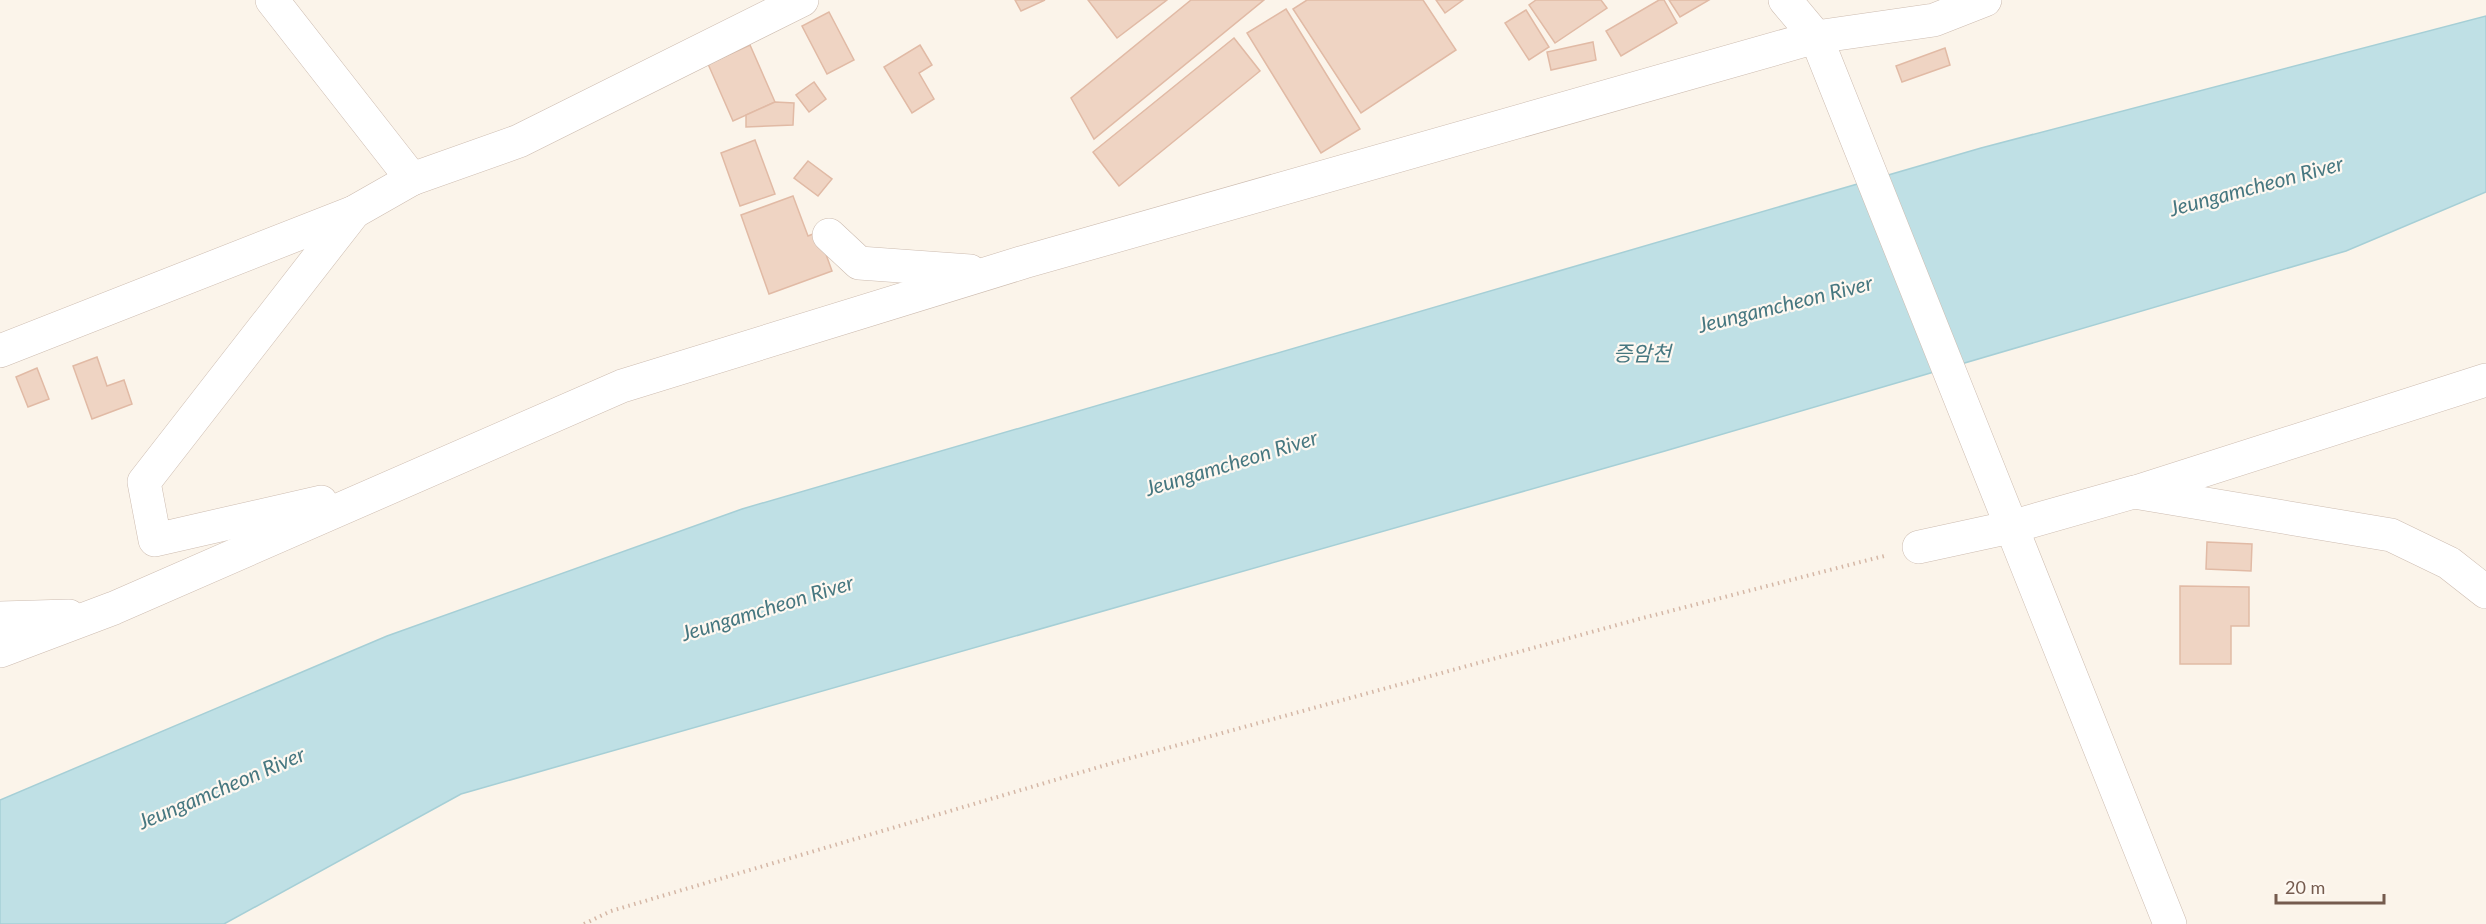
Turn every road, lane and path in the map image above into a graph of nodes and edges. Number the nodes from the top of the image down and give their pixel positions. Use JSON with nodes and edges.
{"nodes":[{"id":1,"x":272,"y":0,"type":"edge"},
{"id":2,"x":802,"y":0,"type":"edge"},
{"id":3,"x":1785,"y":0,"type":"edge"},
{"id":4,"x":1985,"y":0,"type":"edge"},
{"id":5,"x":1821,"y":51,"type":"junction"},
{"id":6,"x":412,"y":179,"type":"junction"},
{"id":7,"x":354,"y":212,"type":"junction"},
{"id":8,"x":829,"y":235,"type":"dead end"},
{"id":9,"x":990,"y":273,"type":"junction"},
{"id":10,"x":0,"y":351,"type":"edge"},
{"id":11,"x":2486,"y":380,"type":"edge"},
{"id":12,"x":402,"y":483,"type":"junction"},
{"id":13,"x":2134,"y":492,"type":"junction"},
{"id":14,"x":2007,"y":517,"type":"junction"},
{"id":15,"x":1919,"y":547,"type":"joint"},
{"id":16,"x":2486,"y":592,"type":"edge"},
{"id":17,"x":95,"y":615,"type":"junction"},
{"id":18,"x":0,"y":618,"type":"edge"},
{"id":19,"x":0,"y":651,"type":"edge"},
{"id":20,"x":584,"y":924,"type":"edge"},
{"id":21,"x":2170,"y":924,"type":"edge"}],
"edges":[{"from":1,"to":6,"type":"street"},
{"from":2,"to":6,"type":"street"},
{"from":3,"to":5,"type":"street"},
{"from":4,"to":5,"type":"street"},
{"from":5,"to":9,"type":"street"},
{"from":5,"to":14,"type":"street"},
{"from":6,"to":7,"type":"street"},
{"from":7,"to":10,"type":"street"},
{"from":7,"to":12,"type":"street"},
{"from":8,"to":9,"type":"street"},
{"from":9,"to":12,"type":"street"},
{"from":11,"to":13,"type":"street"},
{"from":12,"to":17,"type":"street"},
{"from":13,"to":14,"type":"street"},
{"from":13,"to":16,"type":"street"},
{"from":14,"to":15,"type":"street"},
{"from":14,"to":21,"type":"street"},
{"from":15,"to":20,"type":"path"},
{"from":17,"to":18,"type":"street"},
{"from":17,"to":19,"type":"street"}]}
